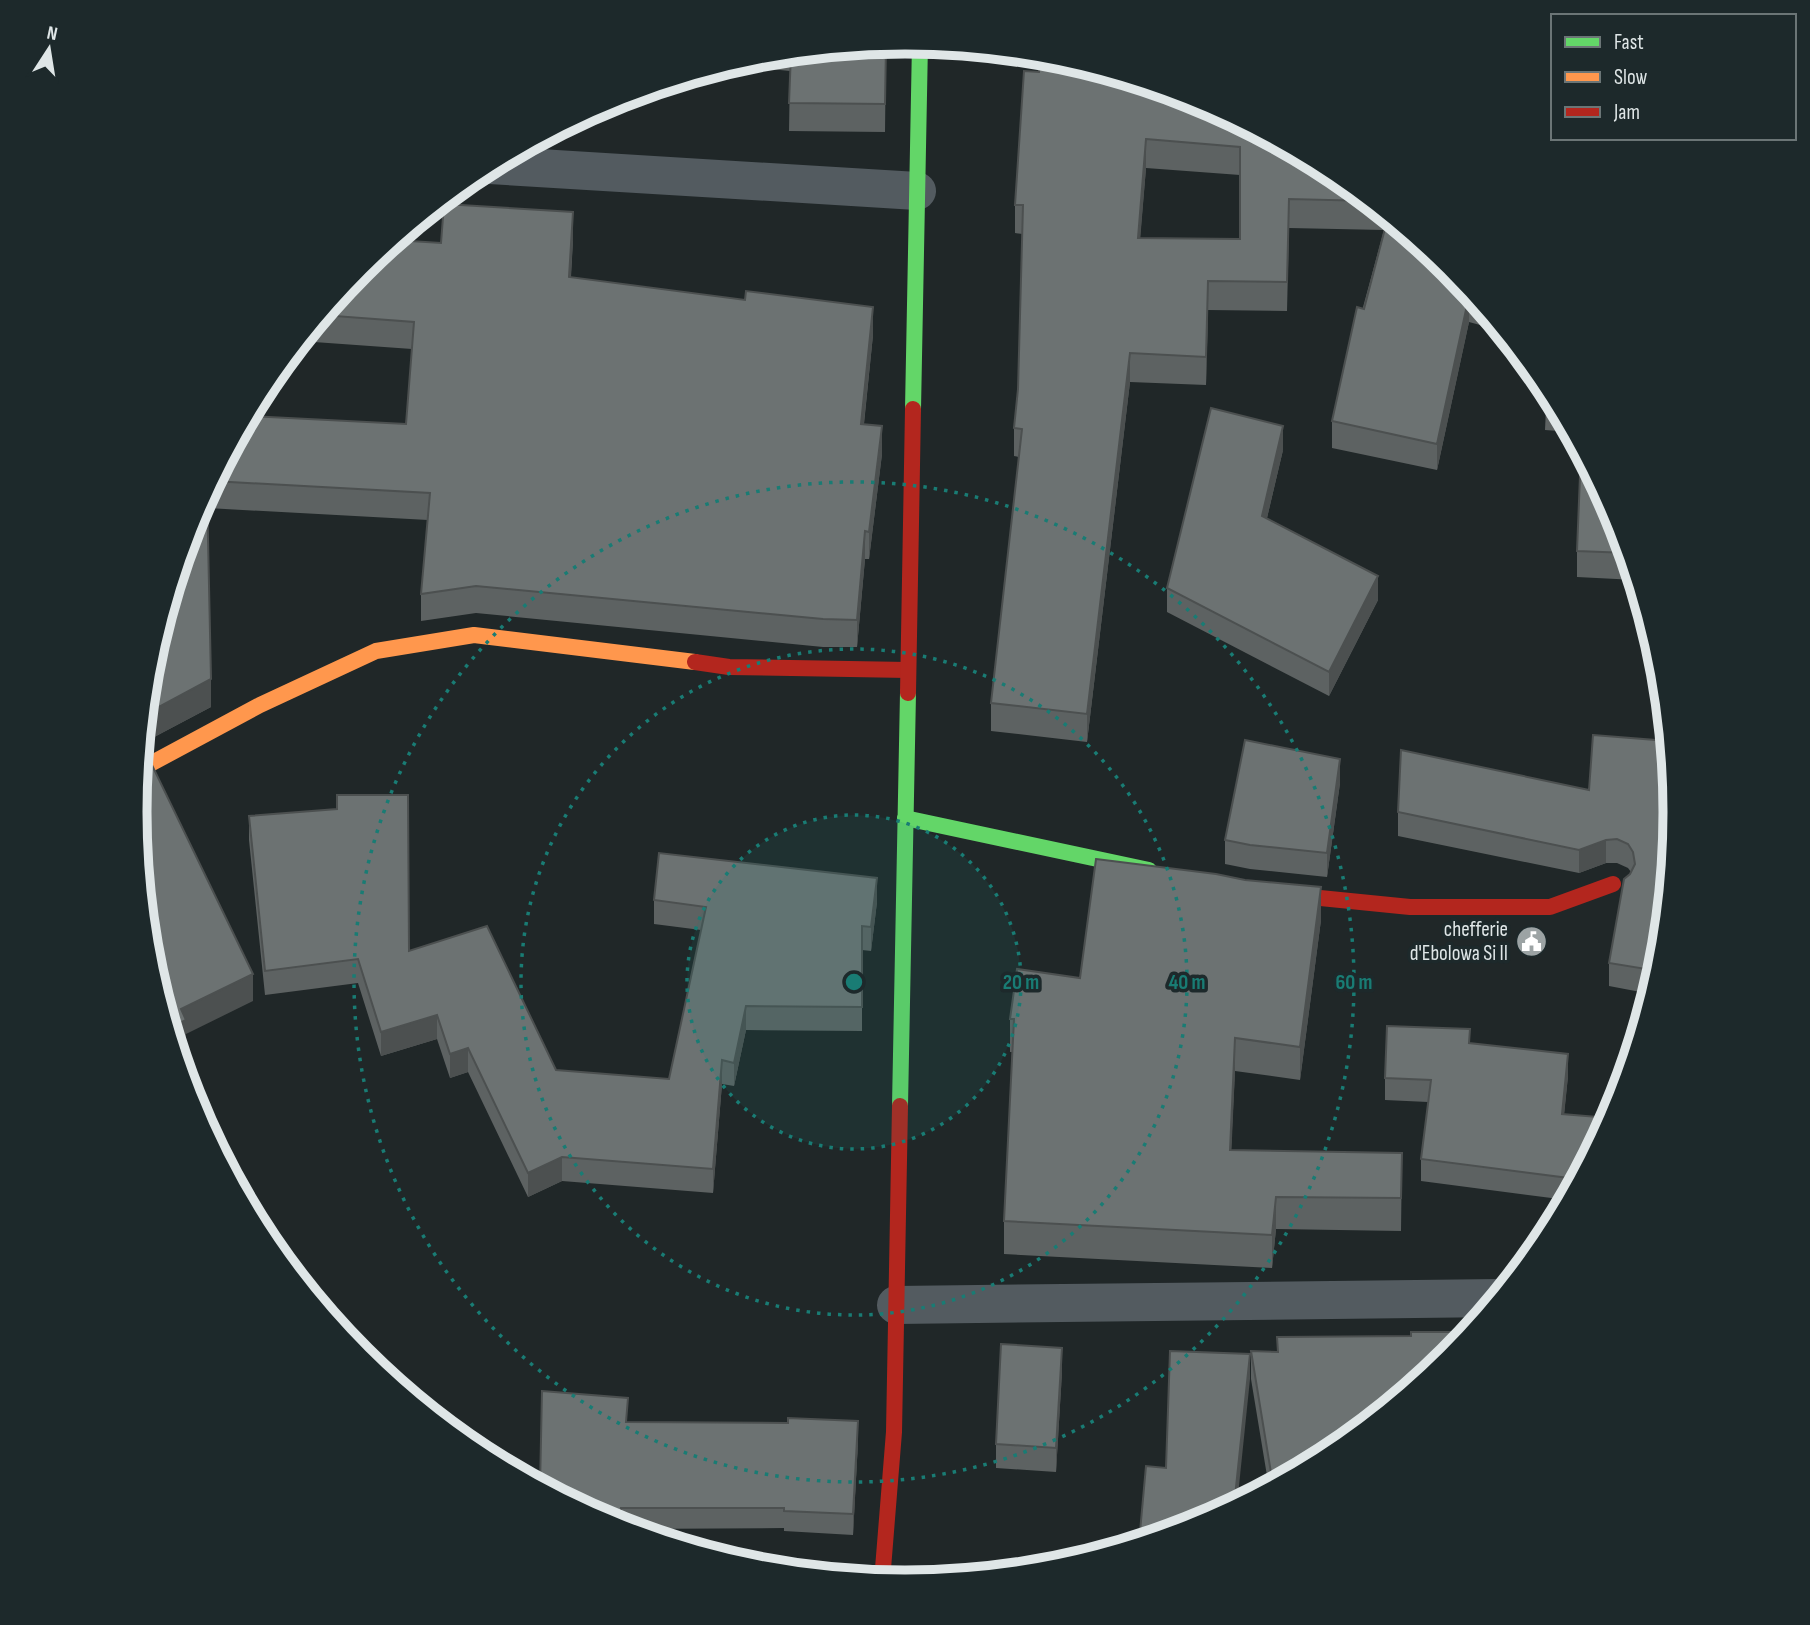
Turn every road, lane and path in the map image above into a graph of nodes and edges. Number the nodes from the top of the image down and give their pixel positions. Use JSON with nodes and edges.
{"nodes":[{"id":1,"x":919,"y":55,"type":"edge"},
{"id":2,"x":510,"y":166,"type":"edge"},
{"id":3,"x":917,"y":191,"type":"junction"},
{"id":4,"x":908,"y":670,"type":"junction"},
{"id":5,"x":148,"y":765,"type":"edge"},
{"id":6,"x":905,"y":818,"type":"junction"},
{"id":7,"x":1168,"y":874,"type":"edge"},
{"id":8,"x":1613,"y":884,"type":"dead end"},
{"id":9,"x":1247,"y":891,"type":"edge"},
{"id":10,"x":1487,"y":1298,"type":"edge"},
{"id":11,"x":896,"y":1305,"type":"junction"},
{"id":12,"x":883,"y":1570,"type":"edge"}],
"edges":[{"from":1,"to":3,"type":"main road"},
{"from":2,"to":3,"type":"street"},
{"from":3,"to":4,"type":"main road"},
{"from":4,"to":5,"type":"main road"},
{"from":4,"to":6,"type":"main road"},
{"from":6,"to":7,"type":"main road"},
{"from":6,"to":11,"type":"main road"},
{"from":8,"to":9,"type":"main road"},
{"from":10,"to":11,"type":"street"},
{"from":11,"to":12,"type":"main road"}]}
